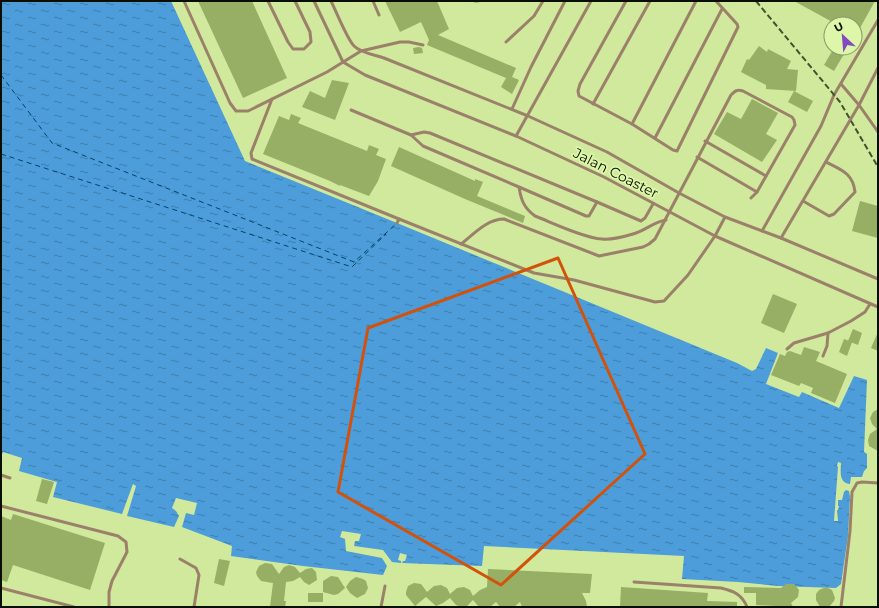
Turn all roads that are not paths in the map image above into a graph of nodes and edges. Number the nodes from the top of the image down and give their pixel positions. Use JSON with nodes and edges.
{"nodes":[{"id":1,"x":184,"y":1,"type":"edge"},
{"id":2,"x":268,"y":1,"type":"edge"},
{"id":3,"x":295,"y":1,"type":"edge"},
{"id":4,"x":314,"y":1,"type":"edge"},
{"id":5,"x":331,"y":1,"type":"edge"},
{"id":6,"x":373,"y":1,"type":"edge"},
{"id":7,"x":543,"y":1,"type":"edge"},
{"id":8,"x":565,"y":1,"type":"edge"},
{"id":9,"x":591,"y":1,"type":"edge"},
{"id":10,"x":626,"y":1,"type":"edge"},
{"id":11,"x":650,"y":1,"type":"edge"},
{"id":12,"x":696,"y":1,"type":"edge"},
{"id":13,"x":716,"y":1,"type":"edge"},
{"id":14,"x":722,"y":9,"type":"junction"},
{"id":15,"x":379,"y":15,"type":"dead end"},
{"id":16,"x":878,"y":20,"type":"edge"},
{"id":17,"x":506,"y":42,"type":"dead end"},
{"id":18,"x":423,"y":45,"type":"dead end"},
{"id":19,"x":361,"y":51,"type":"junction"},
{"id":20,"x":343,"y":62,"type":"junction"},
{"id":21,"x":878,"y":68,"type":"edge"},
{"id":22,"x":841,"y":84,"type":"junction"},
{"id":23,"x":272,"y":99,"type":"junction"},
{"id":24,"x":593,"y":104,"type":"junction"},
{"id":25,"x":859,"y":105,"type":"junction"},
{"id":26,"x":512,"y":109,"type":"junction"},
{"id":27,"x":351,"y":110,"type":"dead end"},
{"id":28,"x":528,"y":116,"type":"junction"},
{"id":29,"x":632,"y":124,"type":"junction"},
{"id":30,"x":878,"y":132,"type":"edge"},
{"id":31,"x":411,"y":135,"type":"junction"},
{"id":32,"x":516,"y":136,"type":"junction"},
{"id":33,"x":655,"y":138,"type":"junction"},
{"id":34,"x":705,"y":142,"type":"junction"},
{"id":35,"x":697,"y":157,"type":"junction"},
{"id":36,"x":826,"y":162,"type":"junction"},
{"id":37,"x":766,"y":176,"type":"junction"},
{"id":38,"x":519,"y":187,"type":"junction"},
{"id":39,"x":757,"y":192,"type":"junction"},
{"id":40,"x":679,"y":193,"type":"junction"},
{"id":41,"x":751,"y":198,"type":"dead end"},
{"id":42,"x":803,"y":201,"type":"junction"},
{"id":43,"x":597,"y":202,"type":"junction"},
{"id":44,"x":653,"y":204,"type":"junction"},
{"id":45,"x":669,"y":213,"type":"junction"},
{"id":46,"x":725,"y":217,"type":"junction"},
{"id":47,"x":666,"y":220,"type":"junction"},
{"id":48,"x":762,"y":231,"type":"junction"},
{"id":49,"x":715,"y":236,"type":"junction"},
{"id":50,"x":781,"y":238,"type":"junction"},
{"id":51,"x":461,"y":244,"type":"junction"},
{"id":52,"x":878,"y":279,"type":"edge"},
{"id":53,"x":870,"y":304,"type":"junction"},
{"id":54,"x":878,"y":307,"type":"edge"},
{"id":55,"x":828,"y":333,"type":"junction"},
{"id":56,"x":787,"y":349,"type":"dead end"},
{"id":57,"x":822,"y":356,"type":"dead end"},
{"id":58,"x":1,"y":475,"type":"edge"},
{"id":59,"x":10,"y":478,"type":"dead end"},
{"id":60,"x":878,"y":483,"type":"edge"},
{"id":61,"x":1,"y":506,"type":"edge"},
{"id":62,"x":180,"y":559,"type":"dead end"},
{"id":63,"x":634,"y":582,"type":"dead end"},
{"id":64,"x":385,"y":586,"type":"dead end"},
{"id":65,"x":1,"y":588,"type":"edge"},
{"id":66,"x":74,"y":607,"type":"edge"},
{"id":67,"x":109,"y":607,"type":"edge"},
{"id":68,"x":194,"y":607,"type":"edge"},
{"id":69,"x":382,"y":607,"type":"edge"},
{"id":70,"x":747,"y":607,"type":"edge"},
{"id":71,"x":841,"y":607,"type":"edge"}],
"edges":[{"from":1,"to":23,"type":"lane"},
{"from":2,"to":3,"type":"lane"},
{"from":4,"to":20,"type":"lane"},
{"from":5,"to":19,"type":"lane"},
{"from":6,"to":15,"type":"lane"},
{"from":7,"to":17,"type":"lane"},
{"from":8,"to":26,"type":"lane"},
{"from":9,"to":28,"type":"lane"},
{"from":10,"to":24,"type":"lane"},
{"from":11,"to":24,"type":"lane"},
{"from":12,"to":29,"type":"lane"},
{"from":13,"to":14,"type":"lane"},
{"from":14,"to":33,"type":"lane"},
{"from":14,"to":33,"type":"lane"},
{"from":16,"to":22,"type":"lane"},
{"from":18,"to":19,"type":"lane"},
{"from":19,"to":20,"type":"lane"},
{"from":19,"to":26,"type":"lane","name":"Jalan Coaster"},
{"from":20,"to":23,"type":"lane"},
{"from":20,"to":32,"type":"lane","name":"Jalan Coaster"},
{"from":21,"to":25,"type":"lane"},
{"from":22,"to":25,"type":"lane"},
{"from":22,"to":48,"type":"lane"},
{"from":23,"to":51,"type":"lane"},
{"from":24,"to":29,"type":"lane"},
{"from":25,"to":30,"type":"lane"},
{"from":25,"to":36,"type":"lane"},
{"from":26,"to":28,"type":"lane","name":"Jalan Coaster"},
{"from":27,"to":31,"type":"lane"},
{"from":28,"to":32,"type":"lane"},
{"from":28,"to":40,"type":"lane","name":"Jalan Coaster"},
{"from":29,"to":33,"type":"lane"},
{"from":31,"to":38,"type":"lane"},
{"from":31,"to":43,"type":"lane"},
{"from":32,"to":44,"type":"lane","name":"Jalan Coaster"},
{"from":34,"to":35,"type":"lane"},
{"from":34,"to":37,"type":"lane"},
{"from":34,"to":37,"type":"lane"},
{"from":35,"to":39,"type":"lane"},
{"from":35,"to":40,"type":"lane"},
{"from":36,"to":42,"type":"lane"},
{"from":36,"to":42,"type":"lane"},
{"from":37,"to":39,"type":"lane"},
{"from":38,"to":43,"type":"lane"},
{"from":38,"to":47,"type":"lane"},
{"from":39,"to":41,"type":"lane"},
{"from":40,"to":45,"type":"lane"},
{"from":40,"to":46,"type":"lane","name":"Jalan Coaster"},
{"from":42,"to":50,"type":"lane"},
{"from":43,"to":44,"type":"lane"},
{"from":44,"to":45,"type":"lane","name":"Jalan Coaster"},
{"from":45,"to":47,"type":"lane"},
{"from":45,"to":49,"type":"lane","name":"Jalan Coaster"},
{"from":46,"to":48,"type":"lane","name":"Jalan Coaster"},
{"from":46,"to":49,"type":"lane"},
{"from":47,"to":51,"type":"lane"},
{"from":48,"to":50,"type":"lane","name":"Jalan Coaster"},
{"from":49,"to":51,"type":"lane"},
{"from":49,"to":53,"type":"lane","name":"Jalan Coaster"},
{"from":50,"to":52,"type":"lane","name":"Jalan Coaster"},
{"from":53,"to":54,"type":"lane","name":"Jalan Coaster"},
{"from":53,"to":55,"type":"lane"},
{"from":55,"to":56,"type":"lane"},
{"from":55,"to":57,"type":"lane"},
{"from":58,"to":59,"type":"lane"},
{"from":60,"to":71,"type":"lane"},
{"from":61,"to":67,"type":"lane"},
{"from":62,"to":68,"type":"lane"},
{"from":63,"to":70,"type":"lane"},
{"from":64,"to":69,"type":"lane"},
{"from":65,"to":66,"type":"lane"}]}
